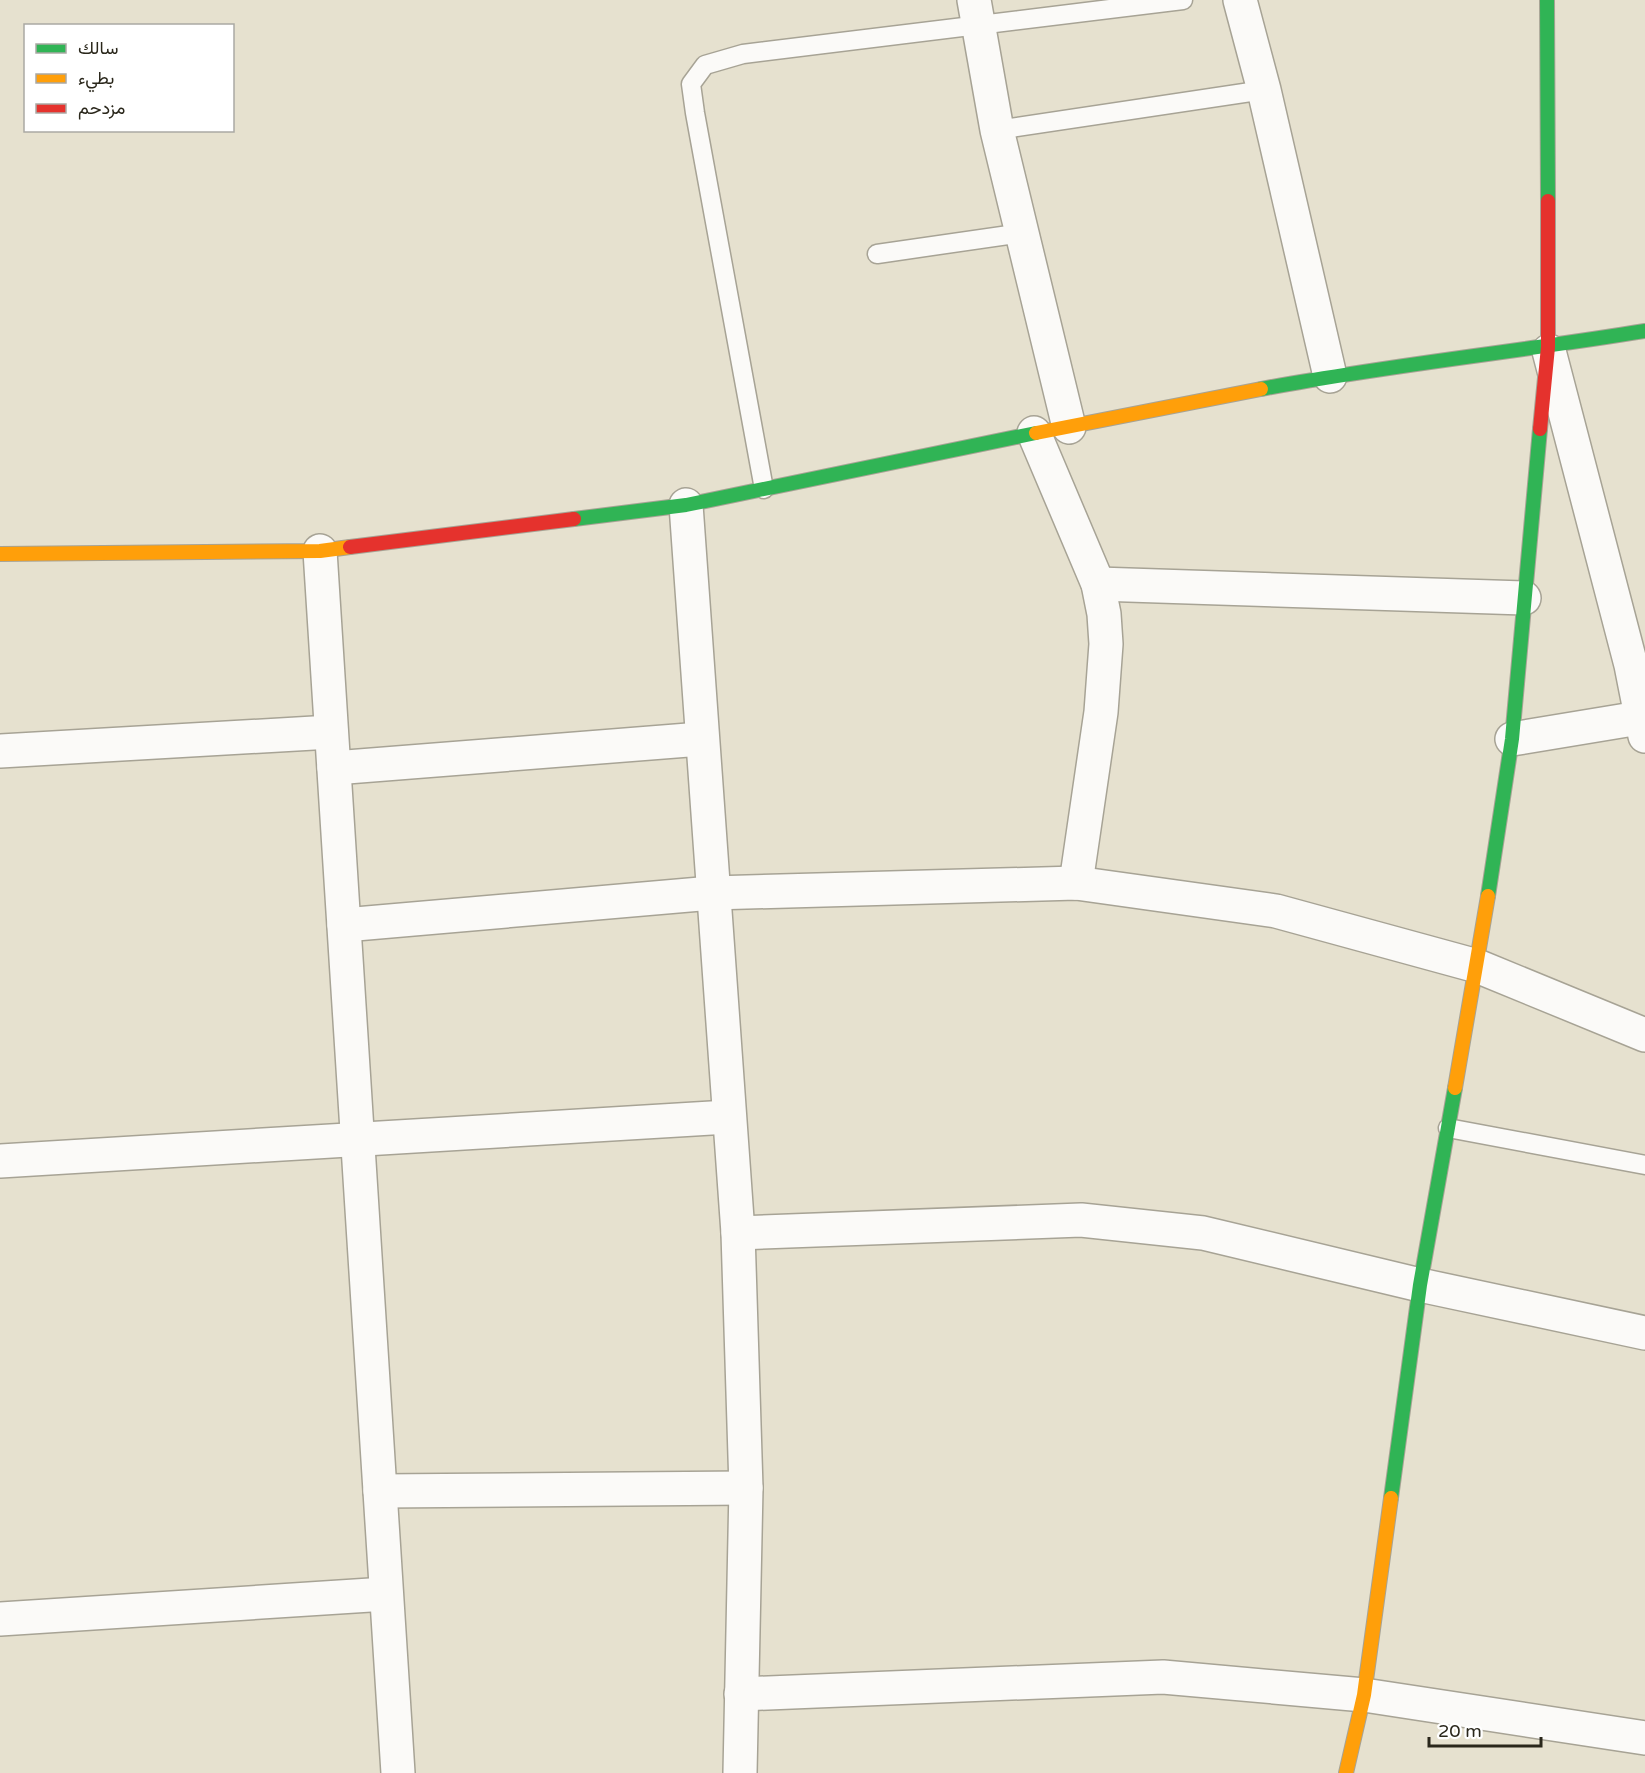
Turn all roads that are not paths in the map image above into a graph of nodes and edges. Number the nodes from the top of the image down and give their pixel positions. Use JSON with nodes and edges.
{"nodes":[{"id":1,"x":1183,"y":0,"type":"edge"},
{"id":2,"x":1240,"y":0,"type":"edge"},
{"id":3,"x":1547,"y":0,"type":"edge"},
{"id":4,"x":976,"y":12,"type":"edge"},
{"id":5,"x":1264,"y":90,"type":"junction"},
{"id":6,"x":997,"y":130,"type":"junction"},
{"id":7,"x":1022,"y":233,"type":"junction"},
{"id":8,"x":877,"y":254,"type":"dead end"},
{"id":9,"x":1645,"y":331,"type":"edge"},
{"id":10,"x":1548,"y":347,"type":"junction"},
{"id":11,"x":1330,"y":376,"type":"junction"},
{"id":12,"x":1070,"y":427,"type":"junction"},
{"id":13,"x":1034,"y":433,"type":"junction"},
{"id":14,"x":764,"y":489,"type":"junction"},
{"id":15,"x":686,"y":505,"type":"junction"},
{"id":16,"x":320,"y":551,"type":"junction"},
{"id":17,"x":0,"y":554,"type":"edge"},
{"id":18,"x":1098,"y":584,"type":"junction"},
{"id":19,"x":1524,"y":598,"type":"junction"},
{"id":20,"x":1643,"y":724,"type":"edge"},
{"id":21,"x":331,"y":732,"type":"junction"},
{"id":22,"x":702,"y":739,"type":"junction"},
{"id":23,"x":1512,"y":739,"type":"junction"},
{"id":24,"x":0,"y":751,"type":"edge"},
{"id":25,"x":334,"y":768,"type":"junction"},
{"id":26,"x":1076,"y":883,"type":"junction"},
{"id":27,"x":712,"y":893,"type":"junction"},
{"id":28,"x":344,"y":925,"type":"junction"},
{"id":29,"x":1477,"y":966,"type":"junction"},
{"id":30,"x":1645,"y":1035,"type":"edge"},
{"id":31,"x":728,"y":1117,"type":"junction"},
{"id":32,"x":1448,"y":1128,"type":"junction"},
{"id":33,"x":357,"y":1139,"type":"junction"},
{"id":34,"x":0,"y":1161,"type":"edge"},
{"id":35,"x":1645,"y":1165,"type":"edge"},
{"id":36,"x":738,"y":1233,"type":"junction"},
{"id":37,"x":1420,"y":1285,"type":"junction"},
{"id":38,"x":1645,"y":1333,"type":"edge"},
{"id":39,"x":746,"y":1488,"type":"junction"},
{"id":40,"x":380,"y":1491,"type":"junction"},
{"id":41,"x":387,"y":1594,"type":"junction"},
{"id":42,"x":0,"y":1619,"type":"edge"},
{"id":43,"x":741,"y":1694,"type":"junction"},
{"id":44,"x":1364,"y":1695,"type":"junction"},
{"id":45,"x":1645,"y":1738,"type":"edge"},
{"id":46,"x":398,"y":1773,"type":"edge"},
{"id":47,"x":740,"y":1773,"type":"edge"},
{"id":48,"x":1346,"y":1773,"type":"edge"}],
"edges":[{"from":1,"to":4,"type":"lane"},
{"from":2,"to":5,"type":"street"},
{"from":3,"to":10,"type":"street"},
{"from":4,"to":6,"type":"street"},
{"from":4,"to":14,"type":"lane"},
{"from":5,"to":6,"type":"lane"},
{"from":5,"to":11,"type":"street"},
{"from":6,"to":7,"type":"street"},
{"from":7,"to":8,"type":"lane"},
{"from":7,"to":12,"type":"street"},
{"from":9,"to":10,"type":"street"},
{"from":10,"to":11,"type":"street"},
{"from":10,"to":19,"type":"street"},
{"from":10,"to":20,"type":"street"},
{"from":11,"to":12,"type":"street"},
{"from":12,"to":13,"type":"street"},
{"from":13,"to":14,"type":"street"},
{"from":13,"to":18,"type":"street"},
{"from":14,"to":15,"type":"street"},
{"from":15,"to":16,"type":"street"},
{"from":15,"to":22,"type":"street"},
{"from":16,"to":17,"type":"street"},
{"from":16,"to":21,"type":"street"},
{"from":18,"to":19,"type":"street"},
{"from":18,"to":26,"type":"street"},
{"from":19,"to":23,"type":"street"},
{"from":20,"to":23,"type":"street"},
{"from":21,"to":24,"type":"street"},
{"from":21,"to":25,"type":"street"},
{"from":22,"to":25,"type":"street"},
{"from":22,"to":27,"type":"street"},
{"from":23,"to":29,"type":"street"},
{"from":25,"to":28,"type":"street"},
{"from":26,"to":27,"type":"street"},
{"from":26,"to":29,"type":"street"},
{"from":27,"to":28,"type":"street"},
{"from":27,"to":31,"type":"street"},
{"from":28,"to":33,"type":"street"},
{"from":29,"to":30,"type":"street"},
{"from":29,"to":32,"type":"street"},
{"from":31,"to":33,"type":"street"},
{"from":31,"to":36,"type":"street"},
{"from":32,"to":35,"type":"lane"},
{"from":32,"to":37,"type":"street"},
{"from":33,"to":34,"type":"street"},
{"from":33,"to":40,"type":"street"},
{"from":36,"to":37,"type":"street"},
{"from":36,"to":39,"type":"street"},
{"from":37,"to":38,"type":"street"},
{"from":37,"to":44,"type":"street"},
{"from":39,"to":40,"type":"street"},
{"from":39,"to":43,"type":"street"},
{"from":40,"to":41,"type":"street"},
{"from":41,"to":42,"type":"street"},
{"from":41,"to":46,"type":"street"},
{"from":43,"to":44,"type":"street"},
{"from":43,"to":47,"type":"street"},
{"from":44,"to":45,"type":"street"},
{"from":44,"to":48,"type":"street"}]}
